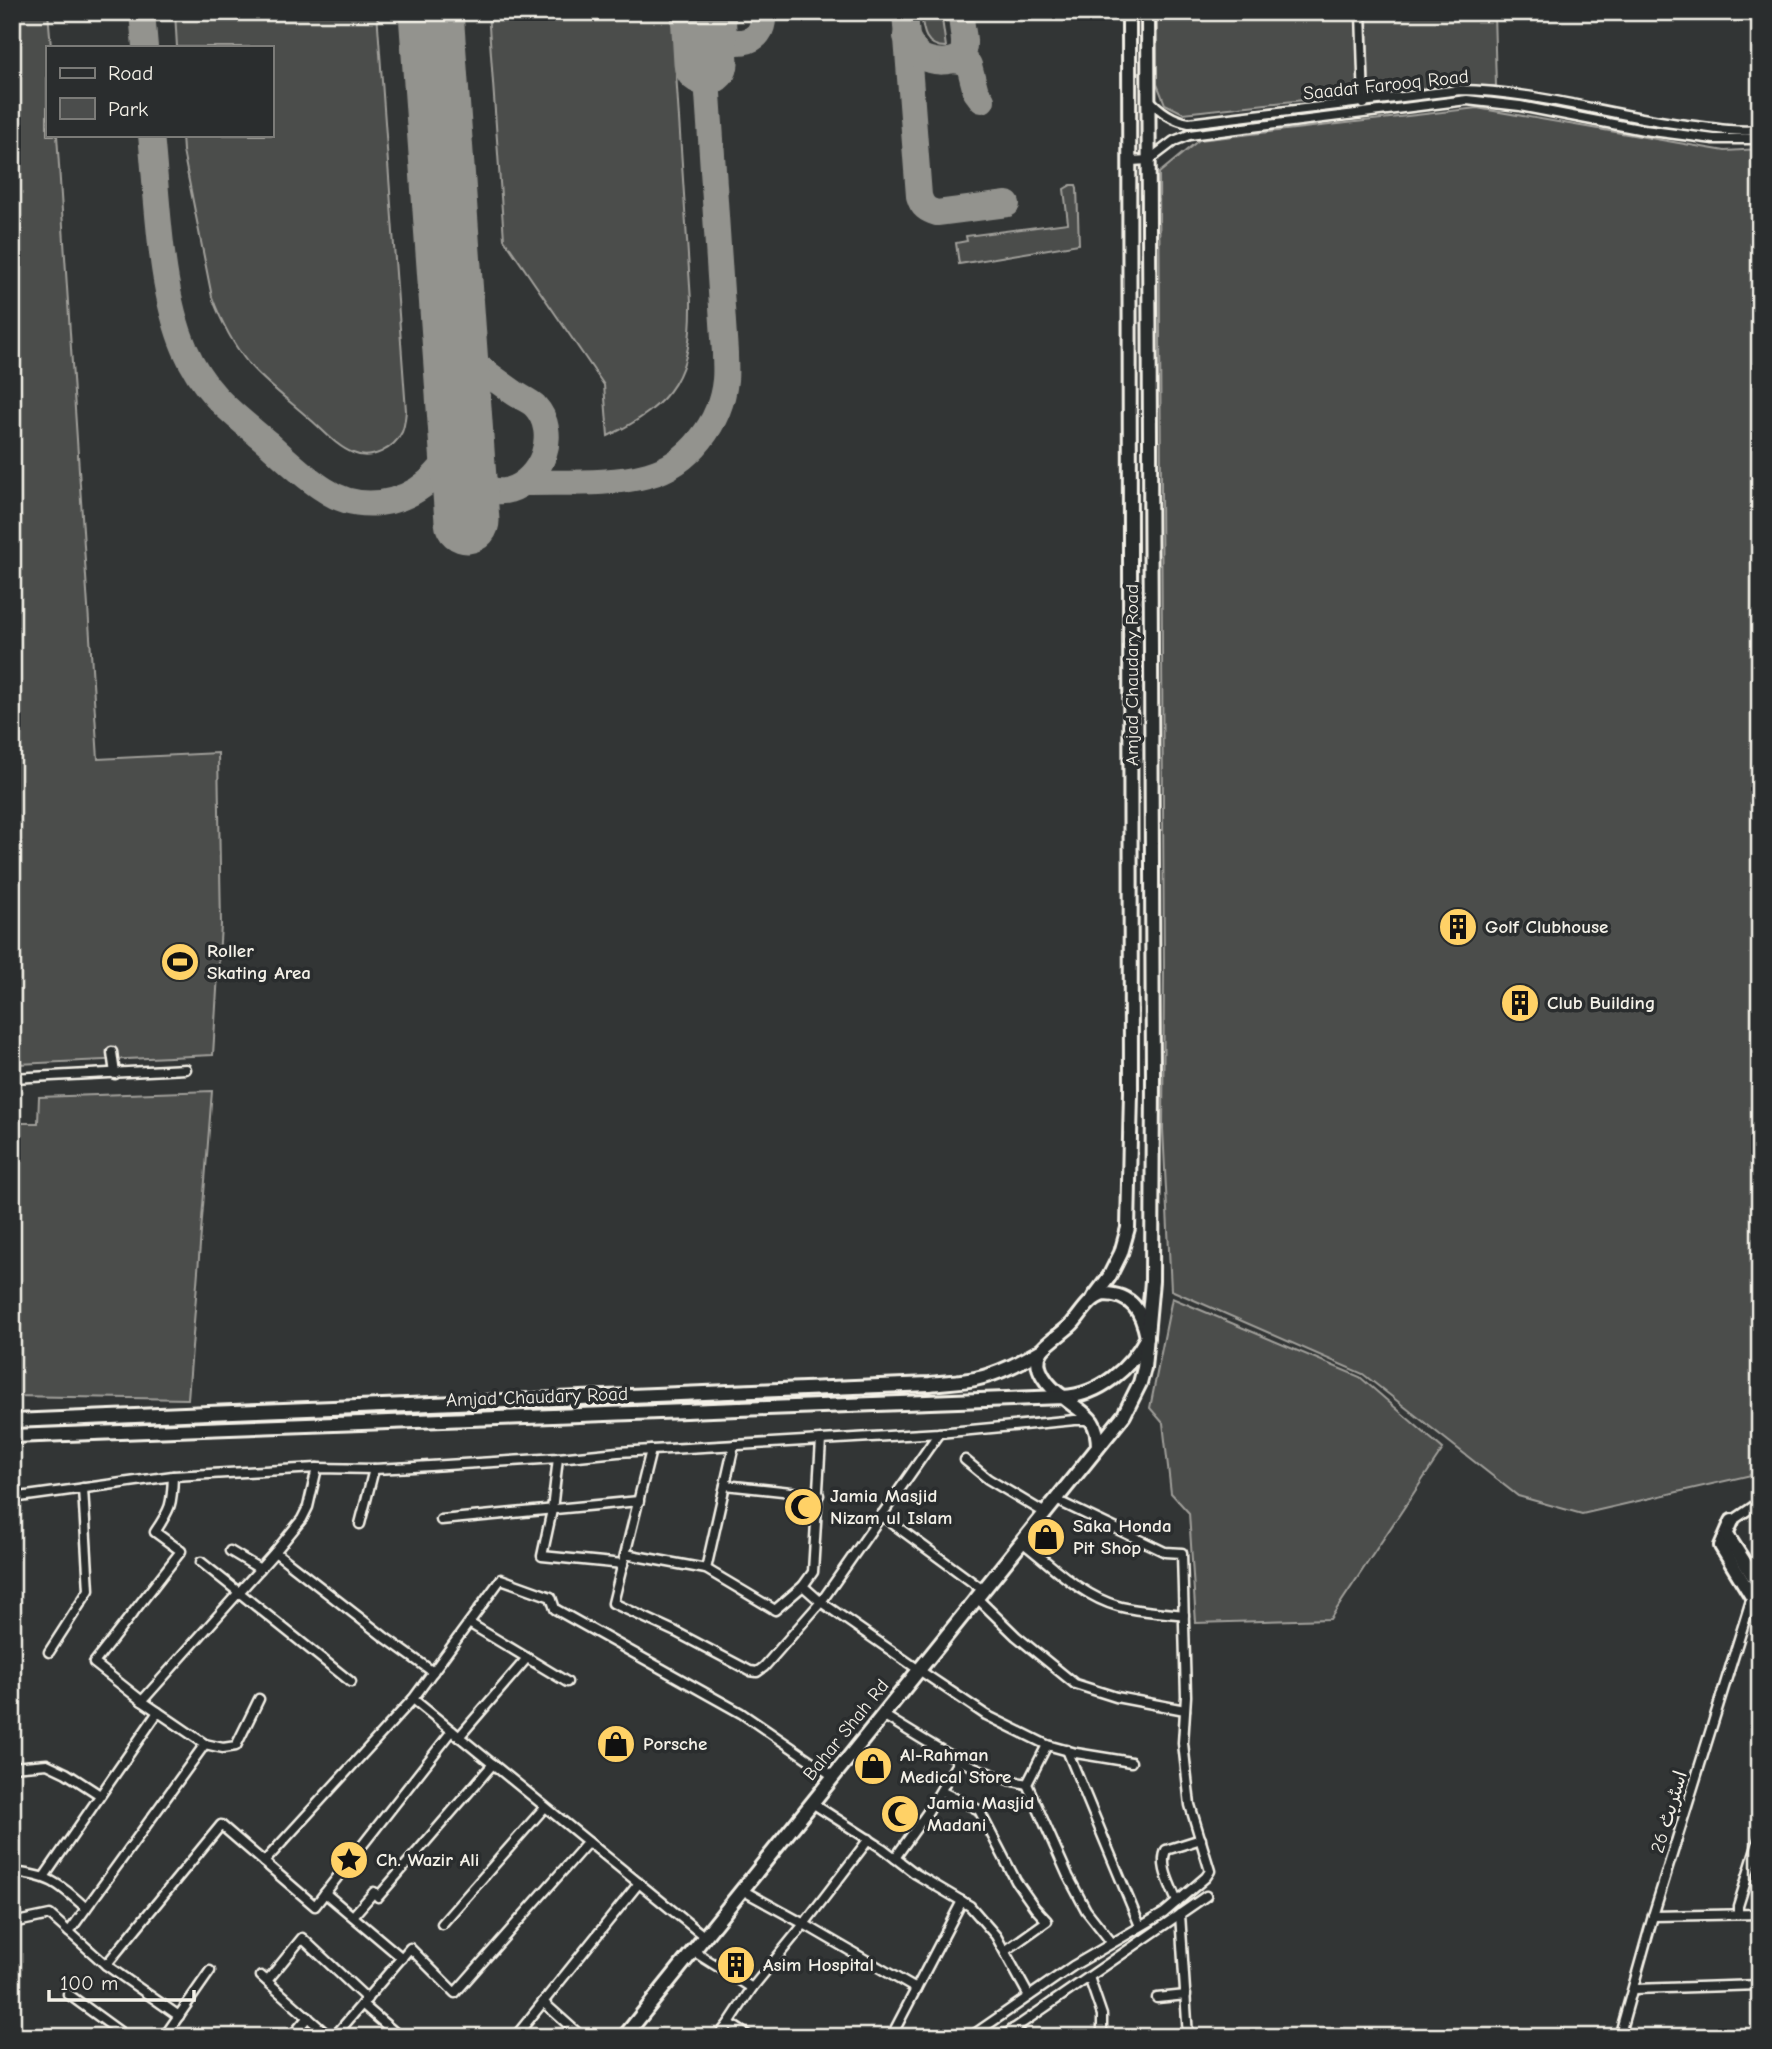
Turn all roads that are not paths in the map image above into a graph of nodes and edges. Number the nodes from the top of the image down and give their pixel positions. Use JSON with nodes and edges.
{"nodes":[{"id":1,"x":1129,"y":12,"type":"edge"},
{"id":2,"x":1148,"y":12,"type":"edge"},
{"id":3,"x":1361,"y":12,"type":"edge"},
{"id":4,"x":1148,"y":99,"type":"junction"},
{"id":5,"x":1364,"y":101,"type":"junction"},
{"id":6,"x":1364,"y":112,"type":"junction"},
{"id":7,"x":1760,"y":130,"type":"edge"},
{"id":8,"x":1760,"y":139,"type":"edge"},
{"id":9,"x":1149,"y":160,"type":"junction"},
{"id":10,"x":1130,"y":161,"type":"junction"},
{"id":11,"x":112,"y":1052,"type":"dead end"},
{"id":12,"x":186,"y":1069,"type":"dead end"},
{"id":13,"x":115,"y":1074,"type":"junction"},
{"id":14,"x":12,"y":1078,"type":"edge"},
{"id":15,"x":1094,"y":1297,"type":"junction"},
{"id":16,"x":1147,"y":1337,"type":"junction"},
{"id":17,"x":1042,"y":1350,"type":"junction"},
{"id":18,"x":1063,"y":1397,"type":"junction"},
{"id":19,"x":12,"y":1413,"type":"edge"},
{"id":20,"x":104,"y":1418,"type":"junction"},
{"id":21,"x":1092,"y":1420,"type":"junction"},
{"id":22,"x":12,"y":1421,"type":"edge"},
{"id":23,"x":939,"y":1433,"type":"junction"},
{"id":24,"x":12,"y":1436,"type":"edge"},
{"id":25,"x":821,"y":1440,"type":"junction"},
{"id":26,"x":734,"y":1445,"type":"junction"},
{"id":27,"x":1098,"y":1447,"type":"junction"},
{"id":28,"x":652,"y":1450,"type":"junction"},
{"id":29,"x":558,"y":1458,"type":"junction"},
{"id":30,"x":965,"y":1460,"type":"dead end"},
{"id":31,"x":317,"y":1468,"type":"junction"},
{"id":32,"x":374,"y":1469,"type":"junction"},
{"id":33,"x":173,"y":1476,"type":"junction"},
{"id":34,"x":725,"y":1485,"type":"junction"},
{"id":35,"x":83,"y":1489,"type":"junction"},
{"id":36,"x":819,"y":1495,"type":"junction"},
{"id":37,"x":12,"y":1498,"type":"edge"},
{"id":38,"x":1056,"y":1500,"type":"junction"},
{"id":39,"x":639,"y":1501,"type":"junction"},
{"id":40,"x":1760,"y":1502,"type":"edge"},
{"id":41,"x":552,"y":1510,"type":"junction"},
{"id":42,"x":1045,"y":1513,"type":"junction"},
{"id":43,"x":881,"y":1515,"type":"junction"},
{"id":44,"x":441,"y":1520,"type":"dead end"},
{"id":45,"x":1731,"y":1521,"type":"joint"},
{"id":46,"x":360,"y":1524,"type":"dead end"},
{"id":47,"x":1727,"y":1535,"type":"junction"},
{"id":48,"x":1022,"y":1542,"type":"junction"},
{"id":49,"x":230,"y":1551,"type":"dead end"},
{"id":50,"x":275,"y":1552,"type":"junction"},
{"id":51,"x":625,"y":1554,"type":"junction"},
{"id":52,"x":201,"y":1562,"type":"dead end"},
{"id":53,"x":623,"y":1564,"type":"junction"},
{"id":54,"x":260,"y":1569,"type":"junction"},
{"id":55,"x":706,"y":1569,"type":"junction"},
{"id":56,"x":1760,"y":1583,"type":"edge"},
{"id":57,"x":803,"y":1586,"type":"junction"},
{"id":58,"x":239,"y":1592,"type":"junction"},
{"id":59,"x":980,"y":1594,"type":"junction"},
{"id":60,"x":1757,"y":1597,"type":"edge"},
{"id":61,"x":821,"y":1602,"type":"junction"},
{"id":62,"x":1184,"y":1615,"type":"junction"},
{"id":63,"x":469,"y":1623,"type":"junction"},
{"id":64,"x":49,"y":1652,"type":"dead end"},
{"id":65,"x":527,"y":1658,"type":"junction"},
{"id":66,"x":919,"y":1670,"type":"junction"},
{"id":67,"x":433,"y":1672,"type":"junction"},
{"id":68,"x":351,"y":1682,"type":"dead end"},
{"id":69,"x":567,"y":1682,"type":"dead end"},
{"id":70,"x":259,"y":1699,"type":"dead end"},
{"id":71,"x":413,"y":1699,"type":"junction"},
{"id":72,"x":142,"y":1701,"type":"junction"},
{"id":73,"x":1185,"y":1710,"type":"junction"},
{"id":74,"x":158,"y":1712,"type":"junction"},
{"id":75,"x":883,"y":1715,"type":"junction"},
{"id":76,"x":456,"y":1734,"type":"junction"},
{"id":77,"x":205,"y":1744,"type":"junction"},
{"id":78,"x":1047,"y":1745,"type":"junction"},
{"id":79,"x":1067,"y":1750,"type":"junction"},
{"id":80,"x":959,"y":1760,"type":"junction"},
{"id":81,"x":1131,"y":1762,"type":"dead end"},
{"id":82,"x":493,"y":1764,"type":"junction"},
{"id":83,"x":12,"y":1767,"type":"edge"},
{"id":84,"x":834,"y":1776,"type":"junction"},
{"id":85,"x":1027,"y":1784,"type":"junction"},
{"id":86,"x":941,"y":1791,"type":"junction"},
{"id":87,"x":100,"y":1795,"type":"junction"},
{"id":88,"x":812,"y":1803,"type":"junction"},
{"id":89,"x":545,"y":1807,"type":"junction"},
{"id":90,"x":1760,"y":1836,"type":"edge"},
{"id":91,"x":869,"y":1839,"type":"junction"},
{"id":92,"x":1201,"y":1839,"type":"junction"},
{"id":93,"x":588,"y":1842,"type":"junction"},
{"id":94,"x":895,"y":1858,"type":"junction"},
{"id":95,"x":264,"y":1862,"type":"junction"},
{"id":96,"x":12,"y":1872,"type":"edge"},
{"id":97,"x":44,"y":1877,"type":"junction"},
{"id":98,"x":639,"y":1883,"type":"junction"},
{"id":99,"x":742,"y":1890,"type":"junction"},
{"id":100,"x":325,"y":1893,"type":"junction"},
{"id":101,"x":1206,"y":1896,"type":"dead end"},
{"id":102,"x":962,"y":1901,"type":"junction"},
{"id":103,"x":1177,"y":1902,"type":"junction"},
{"id":104,"x":86,"y":1908,"type":"junction"},
{"id":105,"x":1180,"y":1913,"type":"junction"},
{"id":106,"x":1738,"y":1914,"type":"junction"},
{"id":107,"x":1760,"y":1914,"type":"edge"},
{"id":108,"x":353,"y":1916,"type":"junction"},
{"id":109,"x":1653,"y":1916,"type":"junction"},
{"id":110,"x":12,"y":1923,"type":"edge"},
{"id":111,"x":442,"y":1924,"type":"dead end"},
{"id":112,"x":804,"y":1924,"type":"junction"},
{"id":113,"x":1140,"y":1926,"type":"junction"},
{"id":114,"x":69,"y":1931,"type":"junction"},
{"id":115,"x":705,"y":1937,"type":"junction"},
{"id":116,"x":1112,"y":1943,"type":"junction"},
{"id":117,"x":693,"y":1951,"type":"junction"},
{"id":118,"x":1005,"y":1951,"type":"junction"},
{"id":119,"x":402,"y":1958,"type":"junction"},
{"id":120,"x":106,"y":1965,"type":"junction"},
{"id":121,"x":210,"y":1972,"type":"dead end"},
{"id":122,"x":1089,"y":1977,"type":"junction"},
{"id":123,"x":1760,"y":1985,"type":"edge"},
{"id":124,"x":752,"y":1987,"type":"junction"},
{"id":125,"x":916,"y":1989,"type":"junction"},
{"id":126,"x":1634,"y":1989,"type":"junction"},
{"id":127,"x":68,"y":1994,"type":"dead end"},
{"id":128,"x":1186,"y":1995,"type":"junction"},
{"id":129,"x":1029,"y":1996,"type":"junction"},
{"id":130,"x":1157,"y":1998,"type":"dead end"},
{"id":131,"x":364,"y":2002,"type":"junction"},
{"id":132,"x":543,"y":2002,"type":"junction"},
{"id":133,"x":179,"y":2016,"type":"junction"},
{"id":134,"x":308,"y":2017,"type":"junction"},
{"id":135,"x":729,"y":2024,"type":"junction"},
{"id":136,"x":1013,"y":2029,"type":"junction"},
{"id":137,"x":630,"y":2035,"type":"edge"},
{"id":138,"x":127,"y":2037,"type":"edge"},
{"id":139,"x":164,"y":2037,"type":"edge"},
{"id":140,"x":291,"y":2037,"type":"edge"},
{"id":141,"x":332,"y":2037,"type":"edge"},
{"id":142,"x":400,"y":2037,"type":"edge"},
{"id":143,"x":515,"y":2037,"type":"edge"},
{"id":144,"x":582,"y":2037,"type":"edge"},
{"id":145,"x":718,"y":2037,"type":"edge"},
{"id":146,"x":750,"y":2037,"type":"edge"},
{"id":147,"x":891,"y":2037,"type":"edge"},
{"id":148,"x":970,"y":2037,"type":"edge"},
{"id":149,"x":1002,"y":2037,"type":"edge"},
{"id":150,"x":1024,"y":2037,"type":"edge"},
{"id":151,"x":1102,"y":2037,"type":"edge"},
{"id":152,"x":1188,"y":2037,"type":"edge"},
{"id":153,"x":1619,"y":2037,"type":"edge"}],
"edges":[{"from":1,"to":10,"type":"main road","name":"Amjad Chaudary Road"},
{"from":2,"to":4,"type":"main road","name":"Amjad Chaudary Road"},
{"from":3,"to":5,"type":"street"},
{"from":4,"to":5,"type":"street","name":"Saadat Farooq Road"},
{"from":4,"to":9,"type":"main road","name":"Amjad Chaudary Road"},
{"from":5,"to":6,"type":"street"},
{"from":5,"to":7,"type":"street","name":"Saadat Farooq Road"},
{"from":6,"to":8,"type":"street","name":"Saadat Farooq Road"},
{"from":6,"to":9,"type":"street","name":"Saadat Farooq Road"},
{"from":9,"to":10,"type":"street"},
{"from":9,"to":16,"type":"main road","name":"Amjad Chaudary Road"},
{"from":10,"to":15,"type":"main road","name":"Amjad Chaudary Road"},
{"from":11,"to":13,"type":"street"},
{"from":12,"to":13,"type":"street"},
{"from":13,"to":14,"type":"street"},
{"from":15,"to":16,"type":"main road"},
{"from":15,"to":17,"type":"main road"},
{"from":16,"to":18,"type":"main road"},
{"from":16,"to":27,"type":"main road","name":"Amjad Chaudary Road"},
{"from":17,"to":18,"type":"main road"},
{"from":17,"to":20,"type":"main road","name":"Amjad Chaudary Road"},
{"from":18,"to":21,"type":"main road"},
{"from":18,"to":24,"type":"main road","name":"Amjad Chaudary Road"},
{"from":19,"to":20,"type":"main road"},
{"from":20,"to":22,"type":"main road","name":"Amjad Chaudary Road"},
{"from":21,"to":23,"type":"street"},
{"from":21,"to":27,"type":"main road"},
{"from":23,"to":25,"type":"street"},
{"from":23,"to":43,"type":"street"},
{"from":25,"to":26,"type":"street"},
{"from":25,"to":36,"type":"street"},
{"from":26,"to":28,"type":"street"},
{"from":26,"to":34,"type":"street"},
{"from":27,"to":38,"type":"main road","name":"Bahar Shah Rd"},
{"from":28,"to":29,"type":"street"},
{"from":28,"to":39,"type":"street"},
{"from":29,"to":32,"type":"street"},
{"from":29,"to":41,"type":"street"},
{"from":30,"to":42,"type":"street"},
{"from":31,"to":32,"type":"street"},
{"from":31,"to":33,"type":"street"},
{"from":31,"to":50,"type":"street"},
{"from":32,"to":46,"type":"street"},
{"from":33,"to":35,"type":"street"},
{"from":33,"to":72,"type":"street"},
{"from":34,"to":36,"type":"street"},
{"from":34,"to":55,"type":"street"},
{"from":35,"to":37,"type":"street"},
{"from":35,"to":64,"type":"street"},
{"from":36,"to":57,"type":"street"},
{"from":38,"to":42,"type":"main road","name":"Bahar Shah Rd"},
{"from":38,"to":62,"type":"street"},
{"from":39,"to":41,"type":"street"},
{"from":39,"to":51,"type":"street"},
{"from":40,"to":45,"type":"street"},
{"from":41,"to":44,"type":"street"},
{"from":41,"to":53,"type":"street"},
{"from":42,"to":48,"type":"main road","name":"Bahar Shah Rd"},
{"from":43,"to":59,"type":"street"},
{"from":43,"to":61,"type":"street"},
{"from":45,"to":47,"type":"main road"},
{"from":47,"to":56,"type":"main road"},
{"from":47,"to":60,"type":"main road"},
{"from":48,"to":59,"type":"main road","name":"Bahar Shah Rd"},
{"from":48,"to":62,"type":"street"},
{"from":49,"to":54,"type":"street"},
{"from":50,"to":54,"type":"street"},
{"from":50,"to":67,"type":"street"},
{"from":51,"to":53,"type":"street"},
{"from":51,"to":55,"type":"street"},
{"from":52,"to":58,"type":"street"},
{"from":53,"to":61,"type":"street"},
{"from":54,"to":58,"type":"street"},
{"from":55,"to":57,"type":"street"},
{"from":57,"to":61,"type":"street"},
{"from":58,"to":68,"type":"street"},
{"from":58,"to":72,"type":"street"},
{"from":59,"to":66,"type":"main road","name":"Bahar Shah Rd"},
{"from":59,"to":73,"type":"street"},
{"from":60,"to":109,"type":"street","name":"اسٹریٹ 26"},
{"from":61,"to":66,"type":"street"},
{"from":62,"to":73,"type":"street"},
{"from":63,"to":65,"type":"street"},
{"from":63,"to":67,"type":"street"},
{"from":63,"to":84,"type":"street"},
{"from":65,"to":69,"type":"street"},
{"from":65,"to":76,"type":"street"},
{"from":66,"to":75,"type":"main road","name":"Bahar Shah Rd"},
{"from":66,"to":78,"type":"street"},
{"from":67,"to":71,"type":"street"},
{"from":70,"to":77,"type":"street"},
{"from":71,"to":76,"type":"street"},
{"from":71,"to":95,"type":"street"},
{"from":72,"to":74,"type":"street"},
{"from":73,"to":92,"type":"street"},
{"from":74,"to":77,"type":"street"},
{"from":74,"to":87,"type":"street"},
{"from":75,"to":80,"type":"street"},
{"from":75,"to":84,"type":"main road","name":"Bahar Shah Rd"},
{"from":76,"to":82,"type":"street"},
{"from":76,"to":100,"type":"street"},
{"from":77,"to":104,"type":"street"},
{"from":78,"to":79,"type":"street"},
{"from":78,"to":85,"type":"street"},
{"from":79,"to":81,"type":"street"},
{"from":79,"to":113,"type":"street"},
{"from":80,"to":85,"type":"street"},
{"from":80,"to":86,"type":"street"},
{"from":82,"to":89,"type":"street"},
{"from":82,"to":108,"type":"street"},
{"from":83,"to":87,"type":"street"},
{"from":84,"to":88,"type":"main road","name":"Bahar Shah Rd"},
{"from":85,"to":116,"type":"street"},
{"from":86,"to":94,"type":"street"},
{"from":86,"to":118,"type":"street"},
{"from":87,"to":97,"type":"street"},
{"from":88,"to":91,"type":"street"},
{"from":88,"to":99,"type":"main road","name":"Bahar Shah Rd"},
{"from":89,"to":93,"type":"street"},
{"from":89,"to":111,"type":"street"},
{"from":90,"to":106,"type":"street"},
{"from":91,"to":94,"type":"street"},
{"from":91,"to":112,"type":"street"},
{"from":92,"to":103,"type":"street"},
{"from":92,"to":103,"type":"street"},
{"from":93,"to":98,"type":"street"},
{"from":93,"to":119,"type":"street"},
{"from":94,"to":102,"type":"street"},
{"from":95,"to":100,"type":"street"},
{"from":95,"to":120,"type":"street"},
{"from":96,"to":97,"type":"street"},
{"from":97,"to":104,"type":"street"},
{"from":98,"to":115,"type":"street"},
{"from":98,"to":132,"type":"street"},
{"from":99,"to":112,"type":"street"},
{"from":99,"to":115,"type":"main road","name":"Bahar Shah Rd"},
{"from":100,"to":108,"type":"street"},
{"from":101,"to":105,"type":"street"},
{"from":102,"to":118,"type":"street"},
{"from":102,"to":125,"type":"street"},
{"from":103,"to":113,"type":"street"},
{"from":104,"to":114,"type":"street"},
{"from":105,"to":122,"type":"street"},
{"from":105,"to":128,"type":"street"},
{"from":106,"to":107,"type":"street"},
{"from":106,"to":109,"type":"street"},
{"from":108,"to":119,"type":"street"},
{"from":109,"to":126,"type":"street","name":"اسٹریٹ 26"},
{"from":110,"to":114,"type":"street"},
{"from":112,"to":124,"type":"street"},
{"from":112,"to":125,"type":"street"},
{"from":113,"to":116,"type":"street"},
{"from":114,"to":120,"type":"street"},
{"from":115,"to":117,"type":"main road","name":"Bahar Shah Rd"},
{"from":116,"to":129,"type":"street"},
{"from":117,"to":124,"type":"street"},
{"from":117,"to":137,"type":"main road","name":"Bahar Shah Rd"},
{"from":118,"to":129,"type":"street"},
{"from":119,"to":131,"type":"street"},
{"from":120,"to":133,"type":"street"},
{"from":121,"to":133,"type":"street"},
{"from":122,"to":136,"type":"street"},
{"from":122,"to":151,"type":"street"},
{"from":123,"to":126,"type":"street"},
{"from":124,"to":135,"type":"street"},
{"from":125,"to":147,"type":"street"},
{"from":126,"to":153,"type":"street","name":"اسٹریٹ 26"},
{"from":127,"to":138,"type":"street"},
{"from":128,"to":130,"type":"street"},
{"from":128,"to":152,"type":"street"},
{"from":129,"to":148,"type":"street"},
{"from":131,"to":134,"type":"street"},
{"from":131,"to":141,"type":"street"},
{"from":131,"to":142,"type":"street"},
{"from":132,"to":143,"type":"street"},
{"from":132,"to":144,"type":"street"},
{"from":133,"to":139,"type":"street"},
{"from":134,"to":140,"type":"street"},
{"from":134,"to":141,"type":"street"},
{"from":135,"to":145,"type":"street"},
{"from":135,"to":146,"type":"street"},
{"from":136,"to":149,"type":"street"},
{"from":136,"to":150,"type":"street"}]}
